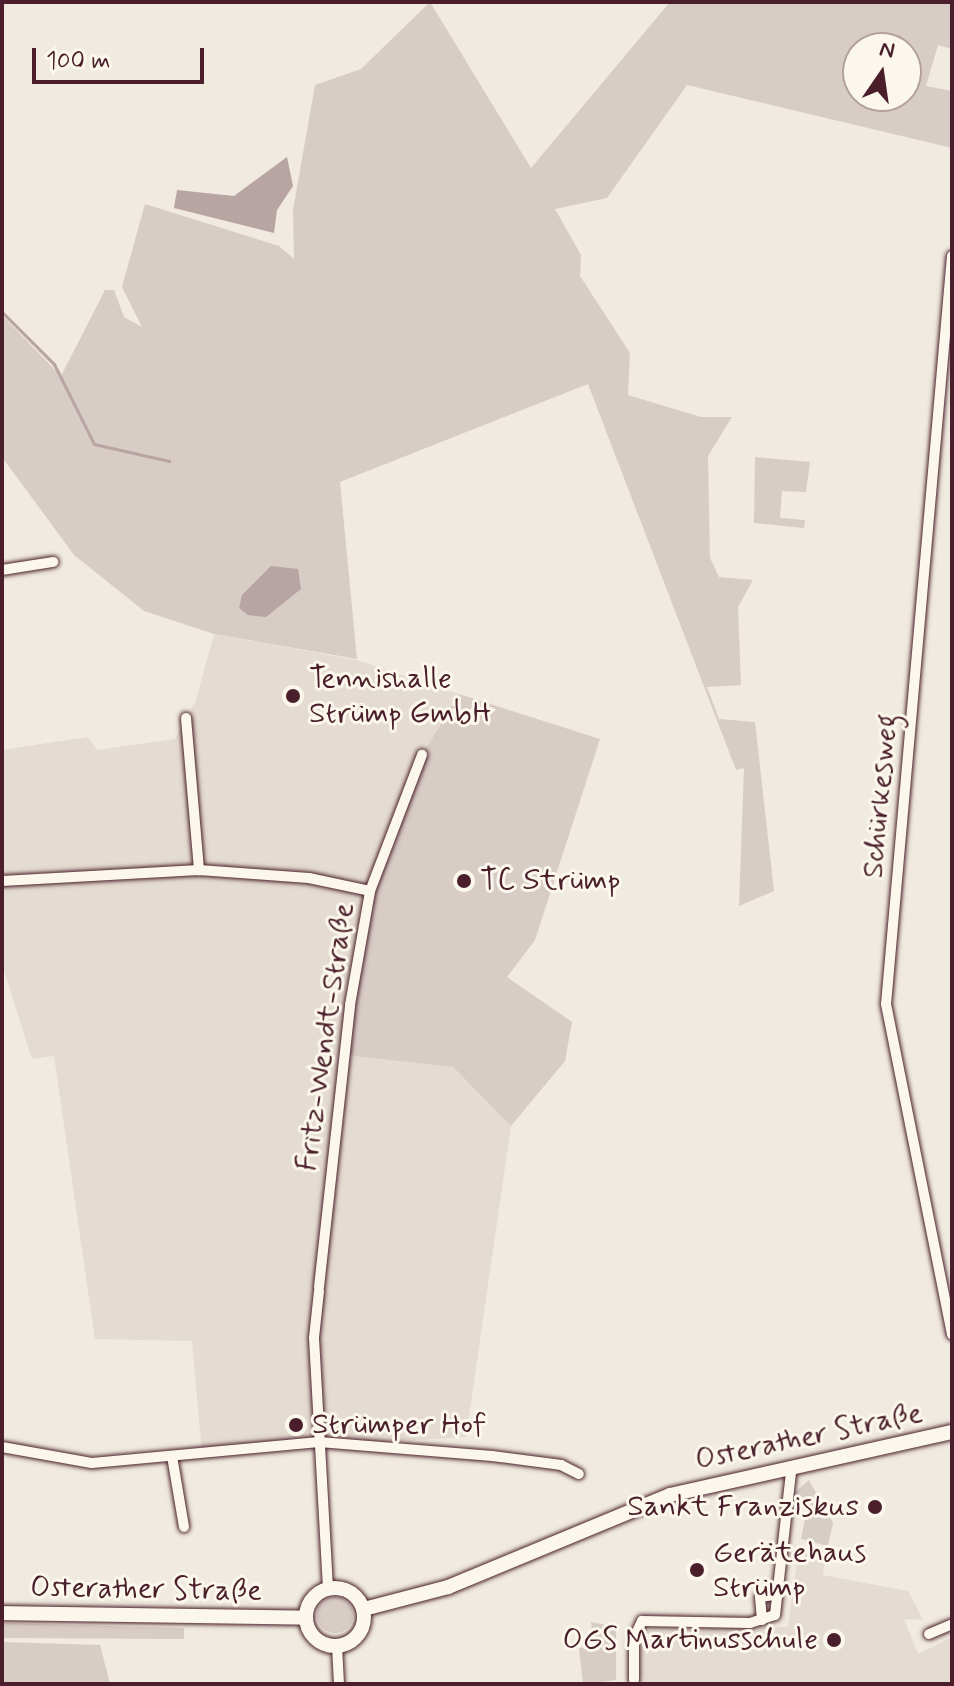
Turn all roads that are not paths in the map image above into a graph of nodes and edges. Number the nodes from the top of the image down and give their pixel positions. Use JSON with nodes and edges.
{"nodes":[{"id":1,"x":952,"y":256,"type":"edge"},
{"id":2,"x":53,"y":562,"type":"dead end"},
{"id":3,"x":2,"y":570,"type":"edge"},
{"id":4,"x":186,"y":718,"type":"dead end"},
{"id":5,"x":422,"y":755,"type":"dead end"},
{"id":6,"x":199,"y":870,"type":"junction"},
{"id":7,"x":2,"y":881,"type":"edge"},
{"id":8,"x":370,"y":891,"type":"junction"},
{"id":9,"x":952,"y":1334,"type":"edge"},
{"id":10,"x":952,"y":1432,"type":"edge"},
{"id":11,"x":319,"y":1442,"type":"junction"},
{"id":12,"x":2,"y":1447,"type":"edge"},
{"id":13,"x":172,"y":1456,"type":"junction"},
{"id":14,"x":791,"y":1472,"type":"junction"},
{"id":15,"x":579,"y":1474,"type":"dead end"},
{"id":16,"x":184,"y":1527,"type":"dead end"},
{"id":17,"x":328,"y":1588,"type":"junction"},
{"id":18,"x":364,"y":1609,"type":"junction"},
{"id":19,"x":2,"y":1613,"type":"edge"},
{"id":20,"x":305,"y":1618,"type":"junction"},
{"id":21,"x":952,"y":1624,"type":"edge"},
{"id":22,"x":929,"y":1634,"type":"dead end"},
{"id":23,"x":337,"y":1646,"type":"junction"},
{"id":24,"x":634,"y":1680,"type":"dead end"},
{"id":25,"x":339,"y":1684,"type":"edge"}],
"edges":[{"from":1,"to":9,"type":"street","name":"Schürkesweg"},
{"from":2,"to":3,"type":"street"},
{"from":4,"to":6,"type":"street"},
{"from":5,"to":8,"type":"street","name":"Fritz-Wendt-Straße"},
{"from":6,"to":7,"type":"street"},
{"from":6,"to":8,"type":"street"},
{"from":8,"to":11,"type":"street","name":"Fritz-Wendt-Straße"},
{"from":10,"to":14,"type":"main road","name":"Osterather Straße"},
{"from":11,"to":13,"type":"street"},
{"from":11,"to":15,"type":"street"},
{"from":11,"to":17,"type":"street","name":"Fritz-Wendt-Straße"},
{"from":12,"to":13,"type":"street"},
{"from":13,"to":16,"type":"street"},
{"from":14,"to":18,"type":"main road","name":"Osterather Straße"},
{"from":14,"to":24,"type":"street"},
{"from":17,"to":18,"type":"main road"},
{"from":17,"to":20,"type":"main road"},
{"from":18,"to":23,"type":"main road"},
{"from":19,"to":20,"type":"main road","name":"Osterather Straße"},
{"from":20,"to":23,"type":"main road"},
{"from":21,"to":22,"type":"street"},
{"from":23,"to":25,"type":"street"}]}
